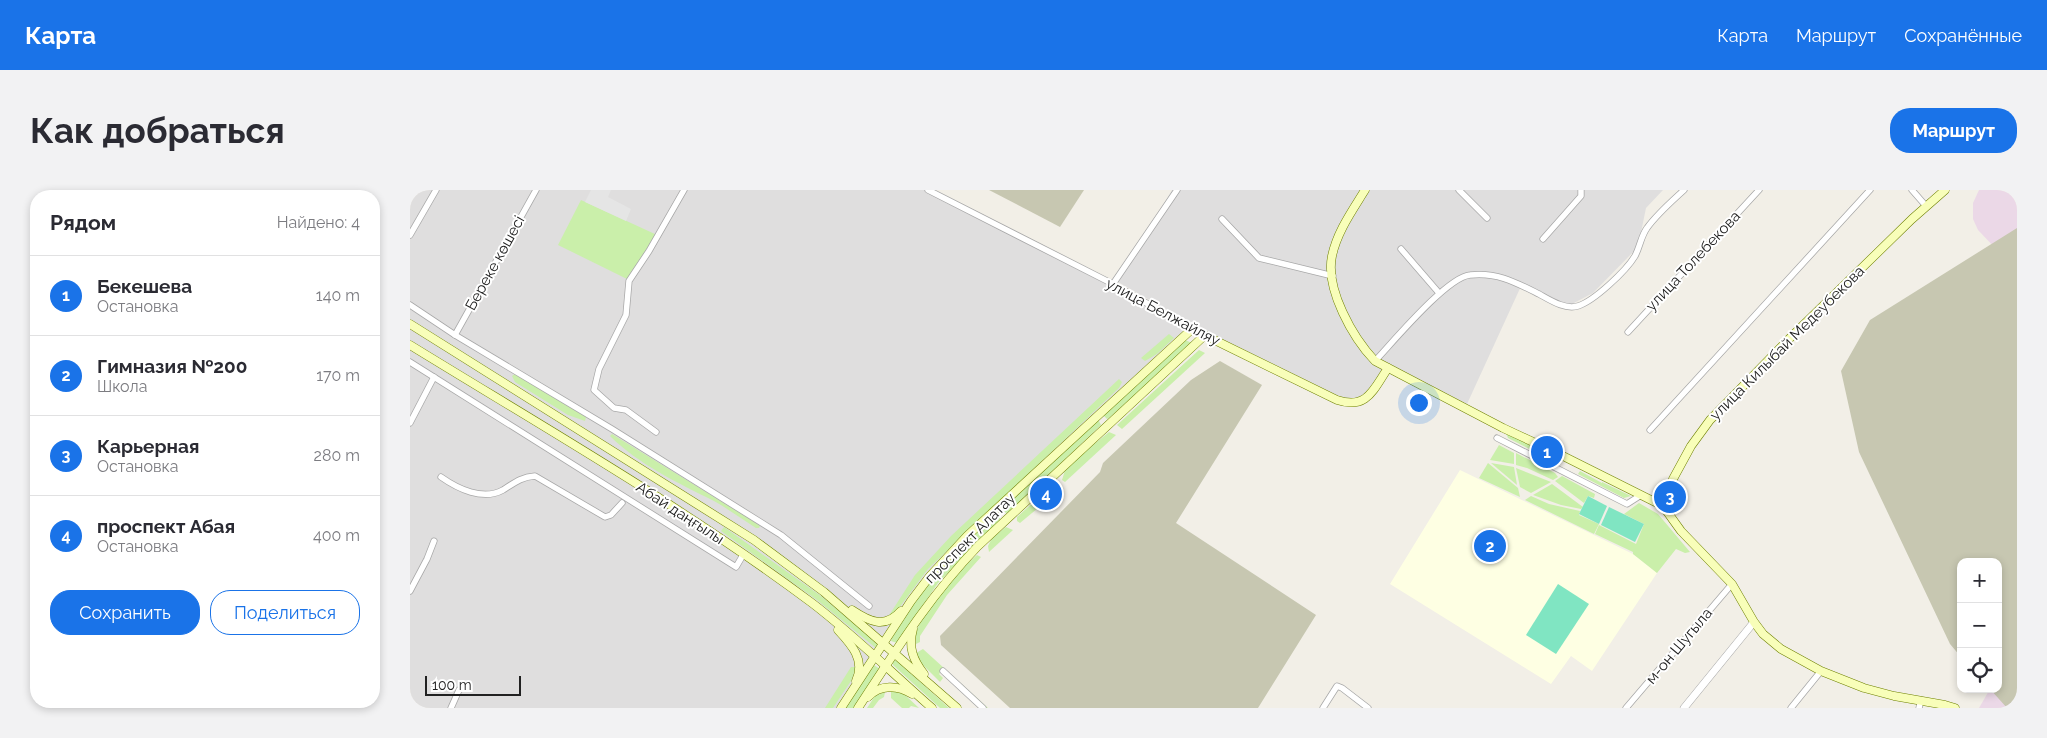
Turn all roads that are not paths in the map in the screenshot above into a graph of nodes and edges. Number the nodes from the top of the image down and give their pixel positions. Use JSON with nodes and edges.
{"nodes":[{"id":1,"x":436,"y":190,"type":"edge"},
{"id":2,"x":536,"y":190,"type":"edge"},
{"id":3,"x":684,"y":190,"type":"edge"},
{"id":4,"x":928,"y":190,"type":"edge"},
{"id":5,"x":1177,"y":190,"type":"edge"},
{"id":6,"x":1365,"y":190,"type":"edge"},
{"id":7,"x":1459,"y":190,"type":"edge"},
{"id":8,"x":1581,"y":190,"type":"edge"},
{"id":9,"x":1684,"y":190,"type":"edge"},
{"id":10,"x":1759,"y":190,"type":"edge"},
{"id":11,"x":1870,"y":190,"type":"edge"},
{"id":12,"x":1912,"y":190,"type":"edge"},
{"id":13,"x":1945,"y":190,"type":"edge"},
{"id":14,"x":1926,"y":206,"type":"junction"},
{"id":15,"x":1487,"y":218,"type":"dead end"},
{"id":16,"x":1222,"y":219,"type":"dead end"},
{"id":17,"x":410,"y":235,"type":"edge"},
{"id":18,"x":1543,"y":239,"type":"dead end"},
{"id":19,"x":1401,"y":249,"type":"dead end"},
{"id":20,"x":1332,"y":276,"type":"junction"},
{"id":21,"x":1113,"y":284,"type":"junction"},
{"id":22,"x":1439,"y":294,"type":"junction"},
{"id":23,"x":410,"y":305,"type":"edge"},
{"id":24,"x":410,"y":324,"type":"edge"},
{"id":25,"x":1192,"y":329,"type":"junction"},
{"id":26,"x":1628,"y":332,"type":"dead end"},
{"id":27,"x":454,"y":335,"type":"junction"},
{"id":28,"x":1205,"y":335,"type":"junction"},
{"id":29,"x":410,"y":344,"type":"edge"},
{"id":30,"x":1375,"y":361,"type":"junction"},
{"id":31,"x":410,"y":362,"type":"edge"},
{"id":32,"x":1388,"y":368,"type":"junction"},
{"id":33,"x":434,"y":377,"type":"junction"},
{"id":34,"x":1098,"y":415,"type":"junction"},
{"id":35,"x":410,"y":423,"type":"edge"},
{"id":36,"x":1108,"y":424,"type":"junction"},
{"id":37,"x":1650,"y":430,"type":"dead end"},
{"id":38,"x":656,"y":432,"type":"dead end"},
{"id":39,"x":1497,"y":438,"type":"dead end"},
{"id":40,"x":441,"y":477,"type":"dead end"},
{"id":41,"x":1641,"y":494,"type":"junction"},
{"id":42,"x":622,"y":503,"type":"dead end"},
{"id":43,"x":1663,"y":506,"type":"junction"},
{"id":44,"x":997,"y":509,"type":"junction"},
{"id":45,"x":718,"y":517,"type":"junction"},
{"id":46,"x":1008,"y":518,"type":"junction"},
{"id":47,"x":709,"y":531,"type":"junction"},
{"id":48,"x":434,"y":541,"type":"dead end"},
{"id":49,"x":743,"y":555,"type":"junction"},
{"id":50,"x":1732,"y":584,"type":"junction"},
{"id":51,"x":410,"y":591,"type":"edge"},
{"id":52,"x":824,"y":592,"type":"junction"},
{"id":53,"x":911,"y":600,"type":"junction"},
{"id":54,"x":814,"y":605,"type":"junction"},
{"id":55,"x":869,"y":606,"type":"dead end"},
{"id":56,"x":924,"y":609,"type":"junction"},
{"id":57,"x":1754,"y":622,"type":"junction"},
{"id":58,"x":884,"y":643,"type":"junction"},
{"id":59,"x":895,"y":652,"type":"junction"},
{"id":60,"x":875,"y":656,"type":"junction"},
{"id":61,"x":885,"y":666,"type":"junction"},
{"id":62,"x":943,"y":671,"type":"dead end"},
{"id":63,"x":1821,"y":671,"type":"junction"},
{"id":64,"x":465,"y":686,"type":"dead end"},
{"id":65,"x":936,"y":689,"type":"junction"},
{"id":66,"x":846,"y":700,"type":"junction"},
{"id":67,"x":925,"y":702,"type":"junction"},
{"id":68,"x":1920,"y":704,"type":"edge"},
{"id":69,"x":451,"y":708,"type":"edge"},
{"id":70,"x":841,"y":708,"type":"edge"},
{"id":71,"x":858,"y":708,"type":"edge"},
{"id":72,"x":932,"y":708,"type":"edge"},
{"id":73,"x":957,"y":708,"type":"edge"},
{"id":74,"x":983,"y":708,"type":"edge"},
{"id":75,"x":1324,"y":708,"type":"edge"},
{"id":76,"x":1368,"y":708,"type":"edge"},
{"id":77,"x":1626,"y":708,"type":"edge"},
{"id":78,"x":1684,"y":708,"type":"edge"},
{"id":79,"x":1791,"y":708,"type":"edge"},
{"id":80,"x":1955,"y":708,"type":"edge"}],
"edges":[{"from":1,"to":17,"type":"street"},
{"from":2,"to":27,"type":"street","name":"Береке көшесі"},
{"from":3,"to":38,"type":"street"},
{"from":4,"to":21,"type":"street","name":"улица Белжайляу"},
{"from":5,"to":21,"type":"street"},
{"from":6,"to":20,"type":"main road"},
{"from":7,"to":15,"type":"street"},
{"from":8,"to":18,"type":"street"},
{"from":9,"to":22,"type":"street"},
{"from":10,"to":26,"type":"street","name":"улица Толебекова"},
{"from":11,"to":37,"type":"street"},
{"from":12,"to":14,"type":"street"},
{"from":13,"to":14,"type":"main road","name":"улица Килыбай Медеубекова"},
{"from":14,"to":43,"type":"main road","name":"улица Килыбай Медеубекова"},
{"from":16,"to":20,"type":"street"},
{"from":19,"to":22,"type":"street"},
{"from":20,"to":30,"type":"main road"},
{"from":21,"to":25,"type":"street","name":"улица Белжайляу"},
{"from":22,"to":30,"type":"street"},
{"from":23,"to":27,"type":"street"},
{"from":24,"to":45,"type":"main road"},
{"from":25,"to":28,"type":"main road","name":"улица Белжайляу"},
{"from":25,"to":34,"type":"main road","name":"проспект Алатау"},
{"from":27,"to":55,"type":"street"},
{"from":28,"to":32,"type":"main road","name":"улица Белжайляу"},
{"from":28,"to":36,"type":"main road","name":"проспект Алатау"},
{"from":29,"to":47,"type":"main road","name":"Абай даңғылы"},
{"from":30,"to":32,"type":"main road"},
{"from":31,"to":33,"type":"street"},
{"from":32,"to":41,"type":"main road"},
{"from":33,"to":35,"type":"street"},
{"from":33,"to":49,"type":"street"},
{"from":34,"to":36,"type":"main road"},
{"from":34,"to":44,"type":"main road","name":"проспект Алатау"},
{"from":36,"to":46,"type":"main road","name":"проспект Алатау"},
{"from":39,"to":41,"type":"street"},
{"from":40,"to":42,"type":"street"},
{"from":41,"to":43,"type":"main road"},
{"from":43,"to":50,"type":"main road"},
{"from":44,"to":46,"type":"main road"},
{"from":44,"to":53,"type":"main road","name":"проспект Алатау"},
{"from":45,"to":47,"type":"main road"},
{"from":45,"to":52,"type":"main road"},
{"from":46,"to":56,"type":"main road","name":"проспект Алатау"},
{"from":47,"to":49,"type":"main road","name":"Абай даңғылы"},
{"from":48,"to":51,"type":"street"},
{"from":49,"to":54,"type":"main road","name":"Абай даңғылы"},
{"from":50,"to":57,"type":"main road"},
{"from":50,"to":77,"type":"street","name":"м-он Шугыла"},
{"from":52,"to":53,"type":"main road"},
{"from":52,"to":58,"type":"main road"},
{"from":53,"to":58,"type":"main road","name":"проспект Алатау"},
{"from":54,"to":60,"type":"main road","name":"Абай даңғылы"},
{"from":54,"to":66,"type":"main road"},
{"from":56,"to":59,"type":"main road","name":"проспект Алатау"},
{"from":56,"to":65,"type":"main road"},
{"from":57,"to":63,"type":"main road"},
{"from":57,"to":78,"type":"street"},
{"from":58,"to":59,"type":"main road"},
{"from":58,"to":60,"type":"main road","name":"проспект Алатау"},
{"from":59,"to":61,"type":"main road","name":"проспект Алатау"},
{"from":59,"to":65,"type":"main road"},
{"from":60,"to":61,"type":"main road","name":"Абай даңғылы"},
{"from":60,"to":66,"type":"main road","name":"проспект Алатау"},
{"from":61,"to":67,"type":"main road","name":"Абай даңғылы"},
{"from":61,"to":71,"type":"main road","name":"проспект Алатау"},
{"from":62,"to":74,"type":"street"},
{"from":63,"to":68,"type":"main road"},
{"from":63,"to":79,"type":"street"},
{"from":64,"to":69,"type":"street"},
{"from":65,"to":73,"type":"main road"},
{"from":66,"to":70,"type":"main road","name":"проспект Алатау"},
{"from":67,"to":71,"type":"main road"},
{"from":67,"to":72,"type":"main road","name":"Абай даңғылы"},
{"from":68,"to":80,"type":"main road"},
{"from":75,"to":76,"type":"street"}]}
